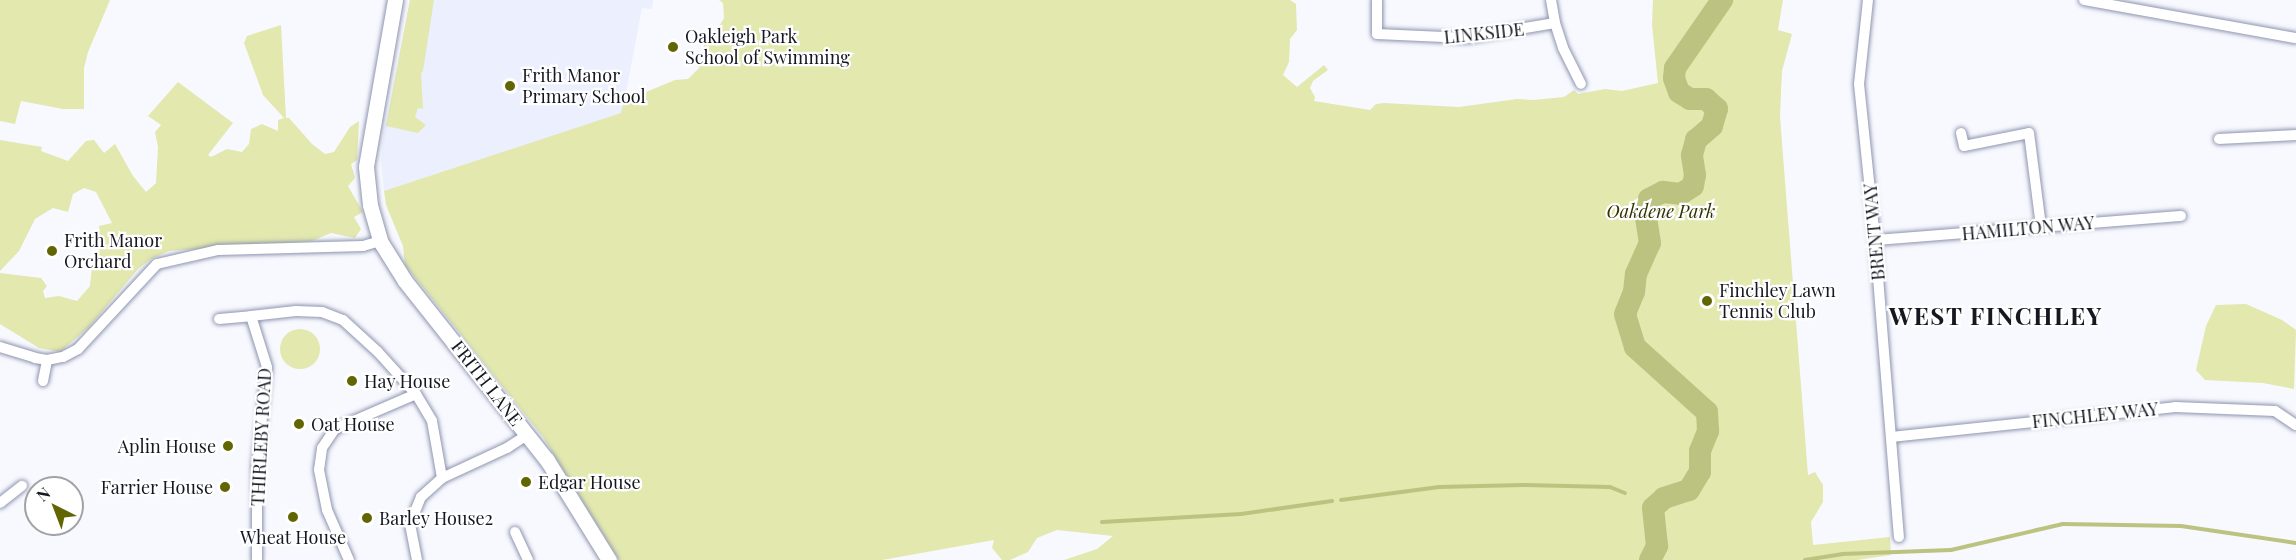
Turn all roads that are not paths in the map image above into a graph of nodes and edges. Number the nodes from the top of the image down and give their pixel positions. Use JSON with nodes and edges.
{"nodes":[{"id":1,"x":395,"y":0,"type":"edge"},
{"id":2,"x":1377,"y":0,"type":"edge"},
{"id":3,"x":1551,"y":0,"type":"edge"},
{"id":4,"x":1868,"y":0,"type":"edge"},
{"id":5,"x":2084,"y":0,"type":"edge"},
{"id":6,"x":1554,"y":23,"type":"junction"},
{"id":7,"x":2296,"y":38,"type":"edge"},
{"id":8,"x":1581,"y":84,"type":"dead end"},
{"id":9,"x":1961,"y":133,"type":"dead end"},
{"id":10,"x":2296,"y":135,"type":"edge"},
{"id":11,"x":2219,"y":139,"type":"dead end"},
{"id":12,"x":2181,"y":216,"type":"dead end"},
{"id":13,"x":2041,"y":226,"type":"junction"},
{"id":14,"x":1875,"y":240,"type":"junction"},
{"id":15,"x":380,"y":241,"type":"junction"},
{"id":16,"x":250,"y":316,"type":"junction"},
{"id":17,"x":219,"y":319,"type":"dead end"},
{"id":18,"x":0,"y":347,"type":"edge"},
{"id":19,"x":47,"y":360,"type":"junction"},
{"id":20,"x":43,"y":381,"type":"dead end"},
{"id":21,"x":416,"y":394,"type":"junction"},
{"id":22,"x":2296,"y":425,"type":"edge"},
{"id":23,"x":527,"y":435,"type":"junction"},
{"id":24,"x":1891,"y":437,"type":"junction"},
{"id":25,"x":442,"y":478,"type":"junction"},
{"id":26,"x":22,"y":486,"type":"dead end"},
{"id":27,"x":0,"y":503,"type":"edge"},
{"id":28,"x":515,"y":532,"type":"dead end"},
{"id":29,"x":1899,"y":537,"type":"dead end"},
{"id":30,"x":257,"y":560,"type":"edge"},
{"id":31,"x":349,"y":560,"type":"edge"},
{"id":32,"x":417,"y":560,"type":"edge"},
{"id":33,"x":528,"y":560,"type":"edge"},
{"id":34,"x":609,"y":560,"type":"edge"}],
"edges":[{"from":1,"to":15,"type":"street","name":"FRITH LANE"},
{"from":2,"to":6,"type":"street","name":"LINKSIDE"},
{"from":3,"to":6,"type":"street"},
{"from":4,"to":14,"type":"street","name":"BRENT WAY"},
{"from":5,"to":7,"type":"street"},
{"from":6,"to":8,"type":"street"},
{"from":9,"to":13,"type":"street"},
{"from":10,"to":11,"type":"street"},
{"from":12,"to":13,"type":"street","name":"HAMILTON WAY"},
{"from":13,"to":14,"type":"street","name":"HAMILTON WAY"},
{"from":14,"to":24,"type":"street","name":"BRENT WAY"},
{"from":15,"to":19,"type":"street"},
{"from":15,"to":23,"type":"street","name":"FRITH LANE"},
{"from":16,"to":17,"type":"street"},
{"from":16,"to":21,"type":"street"},
{"from":16,"to":30,"type":"street","name":"THIRLEBY ROAD"},
{"from":18,"to":19,"type":"street"},
{"from":19,"to":20,"type":"street"},
{"from":21,"to":25,"type":"street"},
{"from":21,"to":31,"type":"street"},
{"from":22,"to":24,"type":"street","name":"FINCHLEY WAY"},
{"from":23,"to":25,"type":"street"},
{"from":23,"to":34,"type":"street","name":"FRITH LANE"},
{"from":24,"to":29,"type":"street","name":"BRENT WAY"},
{"from":25,"to":32,"type":"street"},
{"from":26,"to":27,"type":"street"},
{"from":28,"to":33,"type":"street"}]}
